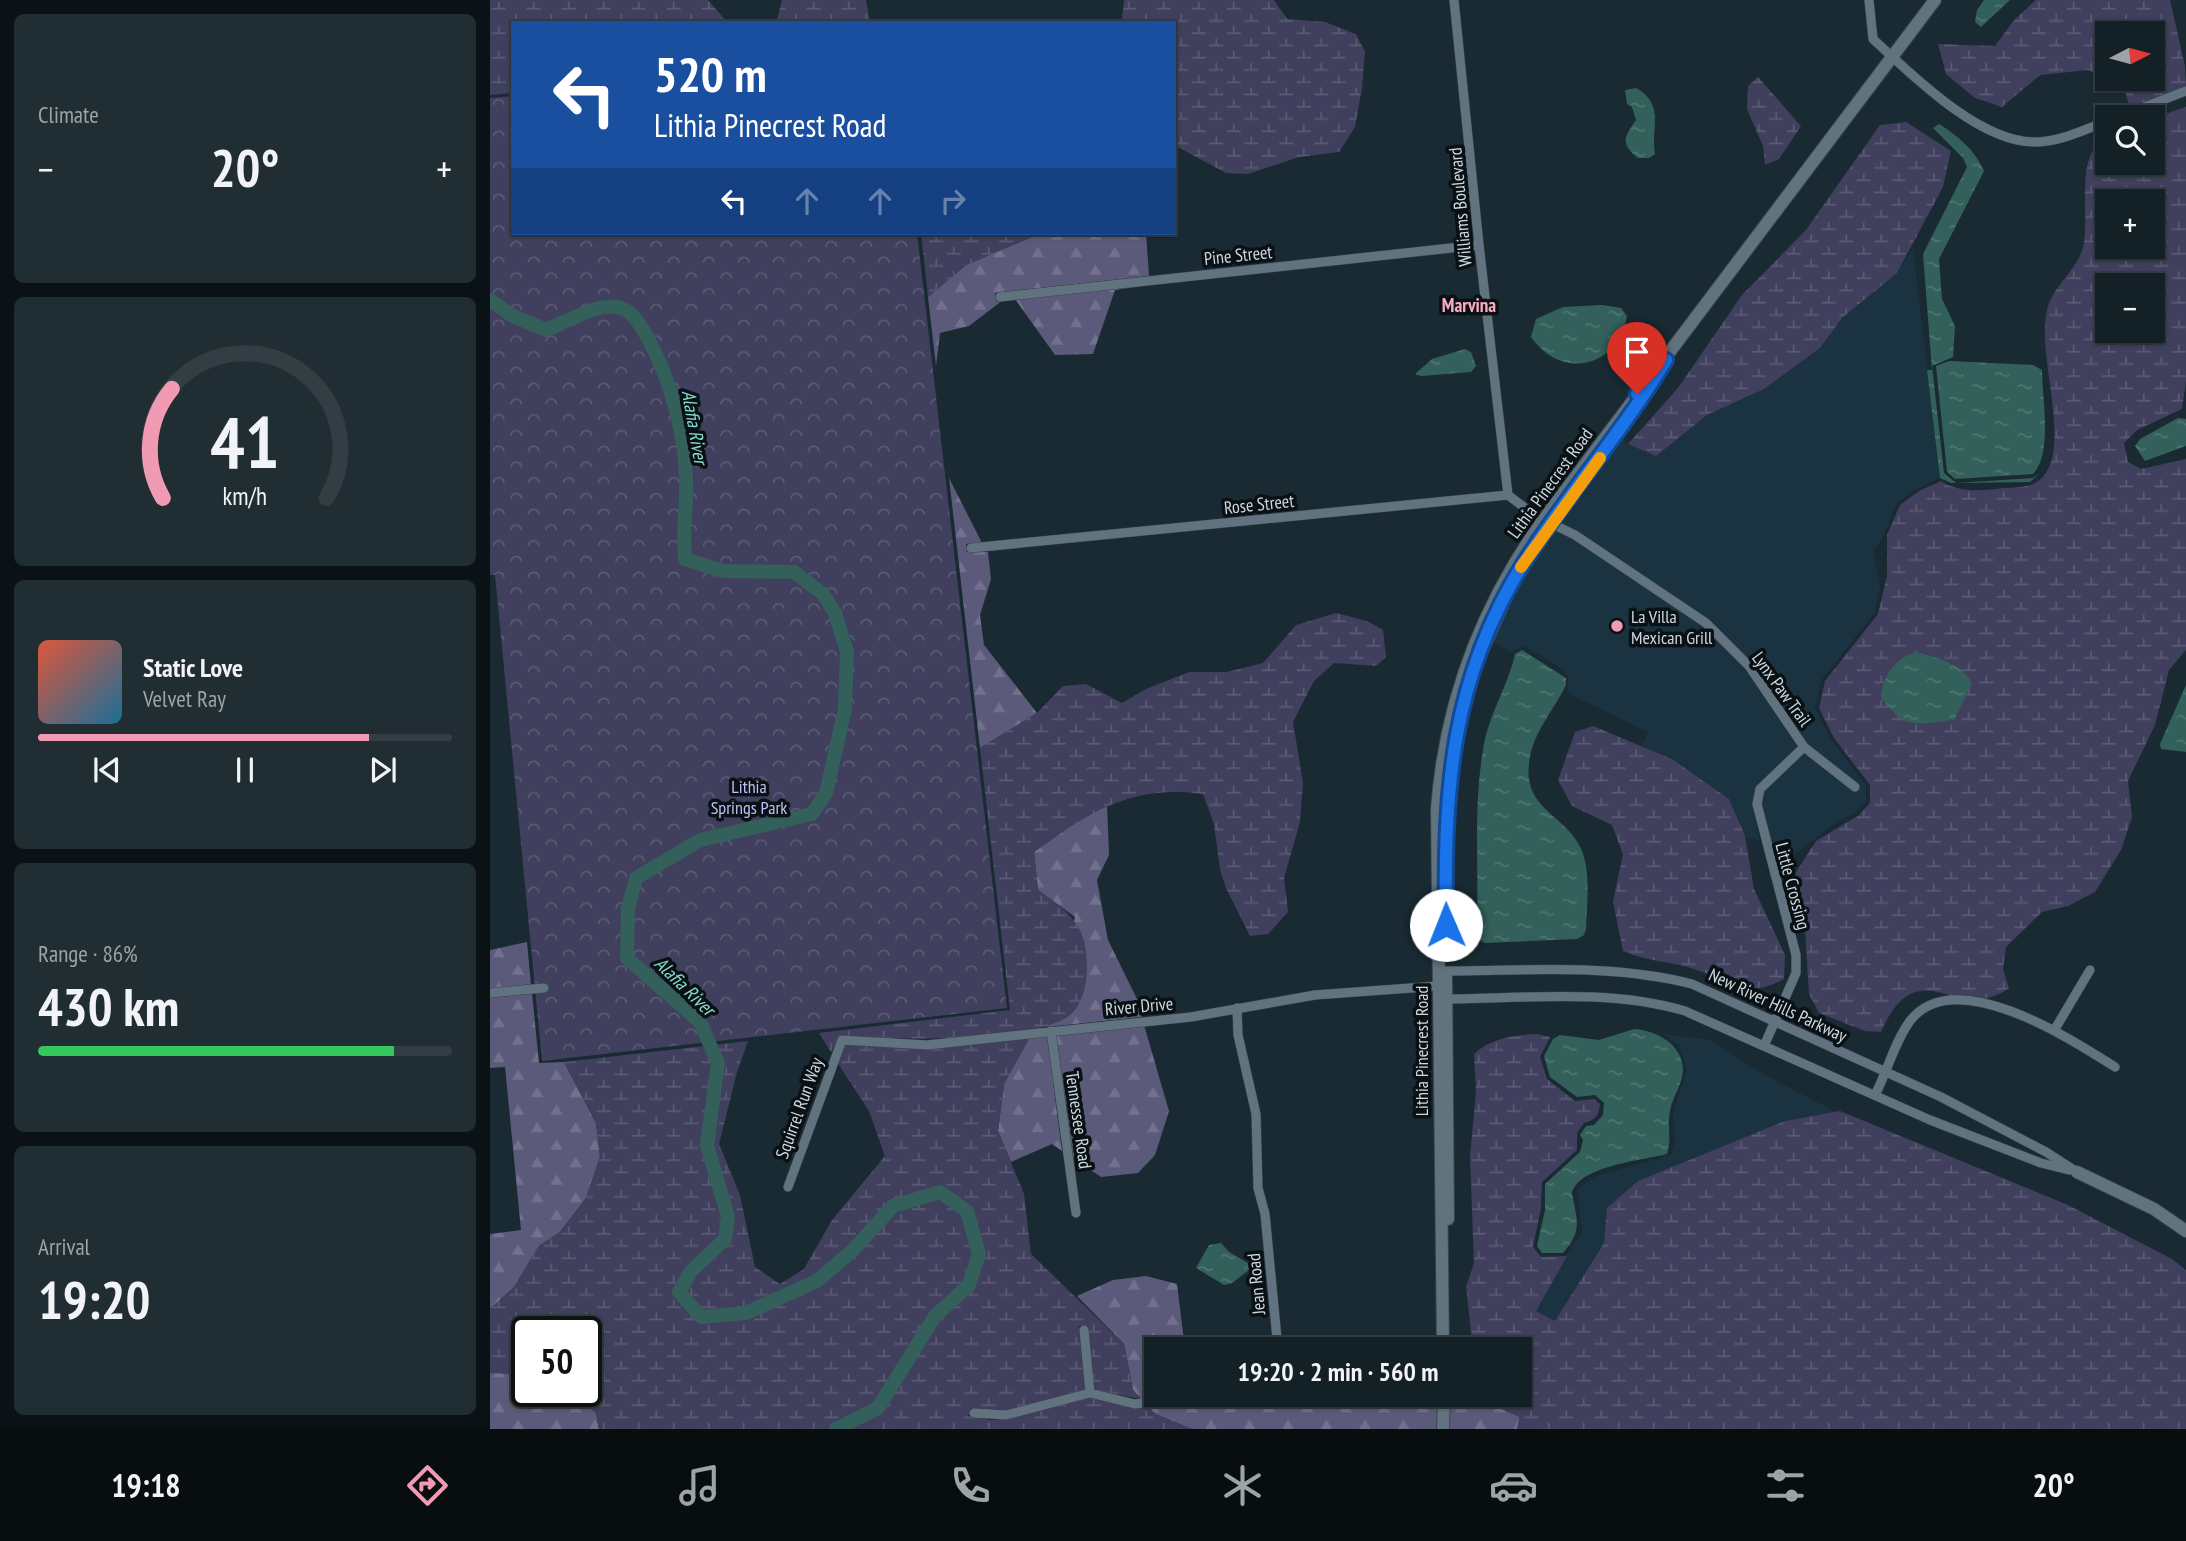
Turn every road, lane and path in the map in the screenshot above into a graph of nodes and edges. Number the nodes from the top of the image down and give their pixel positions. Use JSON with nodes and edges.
{"nodes":[{"id":1,"x":1454,"y":0,"type":"edge"},
{"id":2,"x":1869,"y":0,"type":"edge"},
{"id":3,"x":1935,"y":0,"type":"edge"},
{"id":4,"x":1892,"y":57,"type":"junction"},
{"id":5,"x":2186,"y":91,"type":"edge"},
{"id":6,"x":2149,"y":105,"type":"edge"},
{"id":7,"x":2095,"y":126,"type":"edge"},
{"id":8,"x":1479,"y":245,"type":"junction"},
{"id":9,"x":1000,"y":297,"type":"dead end"},
{"id":10,"x":1508,"y":495,"type":"junction"},
{"id":11,"x":1547,"y":522,"type":"junction"},
{"id":12,"x":971,"y":548,"type":"dead end"},
{"id":13,"x":1804,"y":747,"type":"junction"},
{"id":14,"x":1855,"y":787,"type":"dead end"},
{"id":15,"x":2090,"y":970,"type":"dead end"},
{"id":16,"x":1442,"y":971,"type":"junction"},
{"id":17,"x":544,"y":988,"type":"dead end"},
{"id":18,"x":490,"y":993,"type":"edge"},
{"id":19,"x":1441,"y":994,"type":"junction"},
{"id":20,"x":1237,"y":1008,"type":"junction"},
{"id":21,"x":1775,"y":1023,"type":"junction"},
{"id":22,"x":2055,"y":1029,"type":"junction"},
{"id":23,"x":1051,"y":1031,"type":"junction"},
{"id":24,"x":842,"y":1040,"type":"joint"},
{"id":25,"x":1764,"y":1046,"type":"junction"},
{"id":26,"x":2115,"y":1067,"type":"dead end"},
{"id":27,"x":1885,"y":1074,"type":"junction"},
{"id":28,"x":1875,"y":1095,"type":"junction"},
{"id":29,"x":2077,"y":1172,"type":"junction"},
{"id":30,"x":788,"y":1187,"type":"dead end"},
{"id":31,"x":1076,"y":1213,"type":"dead end"},
{"id":32,"x":2186,"y":1231,"type":"edge"},
{"id":33,"x":1084,"y":1330,"type":"dead end"},
{"id":34,"x":1277,"y":1337,"type":"edge"},
{"id":35,"x":1443,"y":1337,"type":"edge"},
{"id":36,"x":1090,"y":1393,"type":"junction"},
{"id":37,"x":1144,"y":1403,"type":"edge"},
{"id":38,"x":1444,"y":1407,"type":"edge"},
{"id":39,"x":974,"y":1413,"type":"dead end"},
{"id":40,"x":1443,"y":1429,"type":"edge"}],
"edges":[{"from":1,"to":8,"type":"street","name":"Williams Boulevard"},
{"from":2,"to":4,"type":"street"},
{"from":3,"to":4,"type":"main road","name":"Lithia Pinecrest Road"},
{"from":4,"to":7,"type":"street"},
{"from":4,"to":11,"type":"main road","name":"Lithia Pinecrest Road"},
{"from":5,"to":6,"type":"street"},
{"from":8,"to":9,"type":"street","name":"Pine Street"},
{"from":8,"to":10,"type":"street","name":"Williams Boulevard"},
{"from":10,"to":11,"type":"street"},
{"from":10,"to":12,"type":"street","name":"Rose Street"},
{"from":11,"to":13,"type":"street","name":"Lynx Paw Trail"},
{"from":11,"to":16,"type":"main road","name":"Lithia Pinecrest Road"},
{"from":13,"to":14,"type":"street","name":"Lynx Paw Trail"},
{"from":13,"to":21,"type":"street","name":"Little Crossing"},
{"from":15,"to":22,"type":"street"},
{"from":16,"to":19,"type":"main road","name":"Lithia Pinecrest Road"},
{"from":16,"to":21,"type":"street","name":"New River Hills Parkway"},
{"from":17,"to":18,"type":"street"},
{"from":19,"to":20,"type":"street","name":"River Drive"},
{"from":19,"to":25,"type":"street","name":"New River Hills Parkway"},
{"from":19,"to":35,"type":"main road","name":"Lithia Pinecrest Road"},
{"from":20,"to":23,"type":"street","name":"River Drive"},
{"from":20,"to":34,"type":"street","name":"Jean Road"},
{"from":21,"to":25,"type":"street","name":"Little Crossing"},
{"from":21,"to":27,"type":"street","name":"New River Hills Parkway"},
{"from":22,"to":26,"type":"street"},
{"from":22,"to":27,"type":"street"},
{"from":23,"to":24,"type":"street","name":"River Drive"},
{"from":23,"to":31,"type":"street","name":"Tennessee Road"},
{"from":24,"to":30,"type":"street","name":"Squirrel Run Way"},
{"from":25,"to":28,"type":"street","name":"New River Hills Parkway"},
{"from":27,"to":28,"type":"street"},
{"from":27,"to":29,"type":"street","name":"New River Hills Parkway"},
{"from":28,"to":29,"type":"street","name":"New River Hills Parkway"},
{"from":29,"to":32,"type":"main road","name":"New River Hills Parkway"},
{"from":33,"to":36,"type":"street"},
{"from":36,"to":37,"type":"street"},
{"from":36,"to":39,"type":"street"},
{"from":38,"to":40,"type":"main road"}]}
